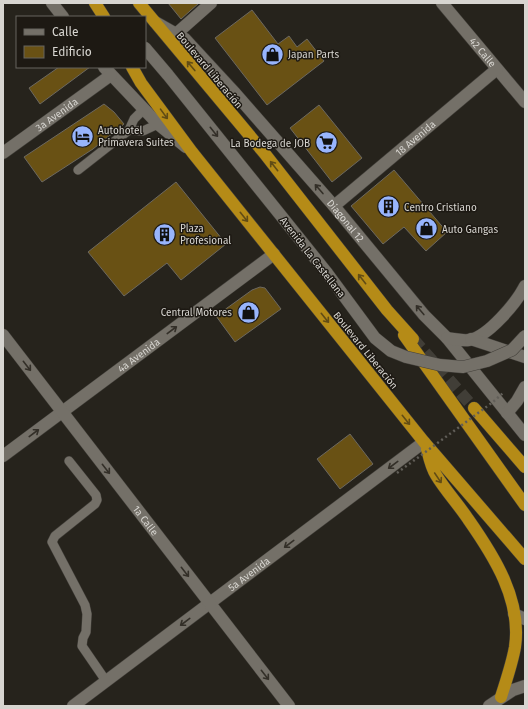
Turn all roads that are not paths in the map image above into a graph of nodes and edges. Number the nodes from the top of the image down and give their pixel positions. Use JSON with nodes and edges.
{"nodes":[{"id":1,"x":52,"y":3,"type":"edge"},
{"id":2,"x":139,"y":3,"type":"edge"},
{"id":3,"x":211,"y":3,"type":"edge"},
{"id":4,"x":442,"y":3,"type":"edge"},
{"id":5,"x":96,"y":4,"type":"edge"},
{"id":6,"x":62,"y":16,"type":"edge"},
{"id":7,"x":103,"y":16,"type":"edge"},
{"id":8,"x":110,"y":16,"type":"edge"},
{"id":9,"x":153,"y":20,"type":"junction"},
{"id":10,"x":176,"y":34,"type":"junction"},
{"id":11,"x":146,"y":49,"type":"edge"},
{"id":12,"x":133,"y":68,"type":"edge"},
{"id":13,"x":497,"y":69,"type":"junction"},
{"id":14,"x":108,"y":71,"type":"edge"},
{"id":15,"x":525,"y":102,"type":"edge"},
{"id":16,"x":144,"y":109,"type":"junction"},
{"id":17,"x":158,"y":124,"type":"junction"},
{"id":18,"x":129,"y":130,"type":"junction"},
{"id":19,"x":192,"y":152,"type":"junction"},
{"id":20,"x":3,"y":153,"type":"edge"},
{"id":21,"x":78,"y":170,"type":"dead end"},
{"id":22,"x":334,"y":206,"type":"junction"},
{"id":23,"x":274,"y":254,"type":"junction"},
{"id":24,"x":525,"y":286,"type":"edge"},
{"id":25,"x":387,"y":310,"type":"junction"},
{"id":26,"x":3,"y":335,"type":"edge"},
{"id":27,"x":525,"y":336,"type":"edge"},
{"id":28,"x":447,"y":338,"type":"junction"},
{"id":29,"x":413,"y":339,"type":"tunnel mouth"},
{"id":30,"x":471,"y":340,"type":"junction"},
{"id":31,"x":525,"y":357,"type":"edge"},
{"id":32,"x":525,"y":387,"type":"edge"},
{"id":33,"x":474,"y":408,"type":"tunnel mouth"},
{"id":34,"x":62,"y":412,"type":"junction"},
{"id":35,"x":507,"y":413,"type":"junction"},
{"id":36,"x":525,"y":435,"type":"edge"},
{"id":37,"x":424,"y":442,"type":"junction"},
{"id":38,"x":3,"y":456,"type":"edge"},
{"id":39,"x":69,"y":461,"type":"dead end"},
{"id":40,"x":525,"y":467,"type":"edge"},
{"id":41,"x":525,"y":505,"type":"edge"},
{"id":42,"x":525,"y":559,"type":"edge"},
{"id":43,"x":210,"y":603,"type":"junction"},
{"id":44,"x":520,"y":617,"type":"edge"},
{"id":45,"x":106,"y":681,"type":"junction"},
{"id":46,"x":525,"y":686,"type":"edge"},
{"id":47,"x":501,"y":697,"type":"junction"},
{"id":48,"x":73,"y":706,"type":"edge"},
{"id":49,"x":289,"y":706,"type":"edge"},
{"id":50,"x":489,"y":706,"type":"edge"}],
"edges":[{"from":1,"to":6,"type":"street"},
{"from":2,"to":9,"type":"highway","name":"Boulevard Liberación"},
{"from":3,"to":10,"type":"street"},
{"from":4,"to":13,"type":"street","name":"42 Calle"},
{"from":5,"to":7,"type":"highway"},
{"from":5,"to":8,"type":"street"},
{"from":9,"to":10,"type":"street","name":"Diagonal 12"},
{"from":25,"to":9,"type":"highway","name":"Boulevard Liberación","one_way":true},
{"from":22,"to":10,"type":"street","name":"Diagonal 12","one_way":true},
{"from":11,"to":27,"type":"street","name":"Avenida La Castellana","one_way":true,"bridge":true},
{"from":12,"to":19,"type":"highway","name":"Boulevard Liberación","one_way":true},
{"from":13,"to":15,"type":"street","name":"42 Calle"},
{"from":13,"to":22,"type":"street","name":"18 Avenida"},
{"from":14,"to":16,"type":"street","name":"Boulevard Liberación"},
{"from":14,"to":20,"type":"street","name":"3a Avenida"},
{"from":16,"to":17,"type":"street","name":"Boulevard Liberación"},
{"from":16,"to":18,"type":"lane"},
{"from":17,"to":18,"type":"lane"},
{"from":17,"to":19,"type":"street","name":"Boulevard Liberación"},
{"from":18,"to":21,"type":"lane"},
{"from":19,"to":23,"type":"highway","name":"Boulevard Liberación","one_way":true},
{"from":28,"to":22,"type":"street","name":"Diagonal 12","one_way":true},
{"from":34,"to":23,"type":"street","name":"4a Avenida","one_way":true},
{"from":23,"to":37,"type":"highway","name":"Boulevard Liberación","one_way":true},
{"from":24,"to":30,"type":"street"},
{"from":25,"to":29,"type":"highway","name":"Boulevard Liberación"},
{"from":25,"to":41,"type":"highway"},
{"from":26,"to":34,"type":"street","name":"1a Calle","one_way":true},
{"from":28,"to":30,"type":"street"},
{"from":28,"to":35,"type":"street","name":"Diagonal 12"},
{"from":30,"to":31,"type":"street"},
{"from":32,"to":35,"type":"street"},
{"from":33,"to":40,"type":"highway"},
{"from":38,"to":34,"type":"street","name":"4a Avenida","one_way":true},
{"from":34,"to":43,"type":"street","name":"1a Calle","one_way":true},
{"from":35,"to":36,"type":"street","name":"Diagonal 12"},
{"from":37,"to":42,"type":"highway","name":"Boulevard Liberación"},
{"from":37,"to":43,"type":"street","name":"5a Avenida","one_way":true},
{"from":37,"to":44,"type":"highway","one_way":true},
{"from":39,"to":45,"type":"lane"},
{"from":43,"to":45,"type":"street","name":"5a Avenida","one_way":true},
{"from":43,"to":49,"type":"street","name":"1a Calle","one_way":true},
{"from":44,"to":47,"type":"highway"},
{"from":45,"to":48,"type":"street","name":"5a Avenida"},
{"from":46,"to":47,"type":"street"},
{"from":47,"to":50,"type":"street"}]}
